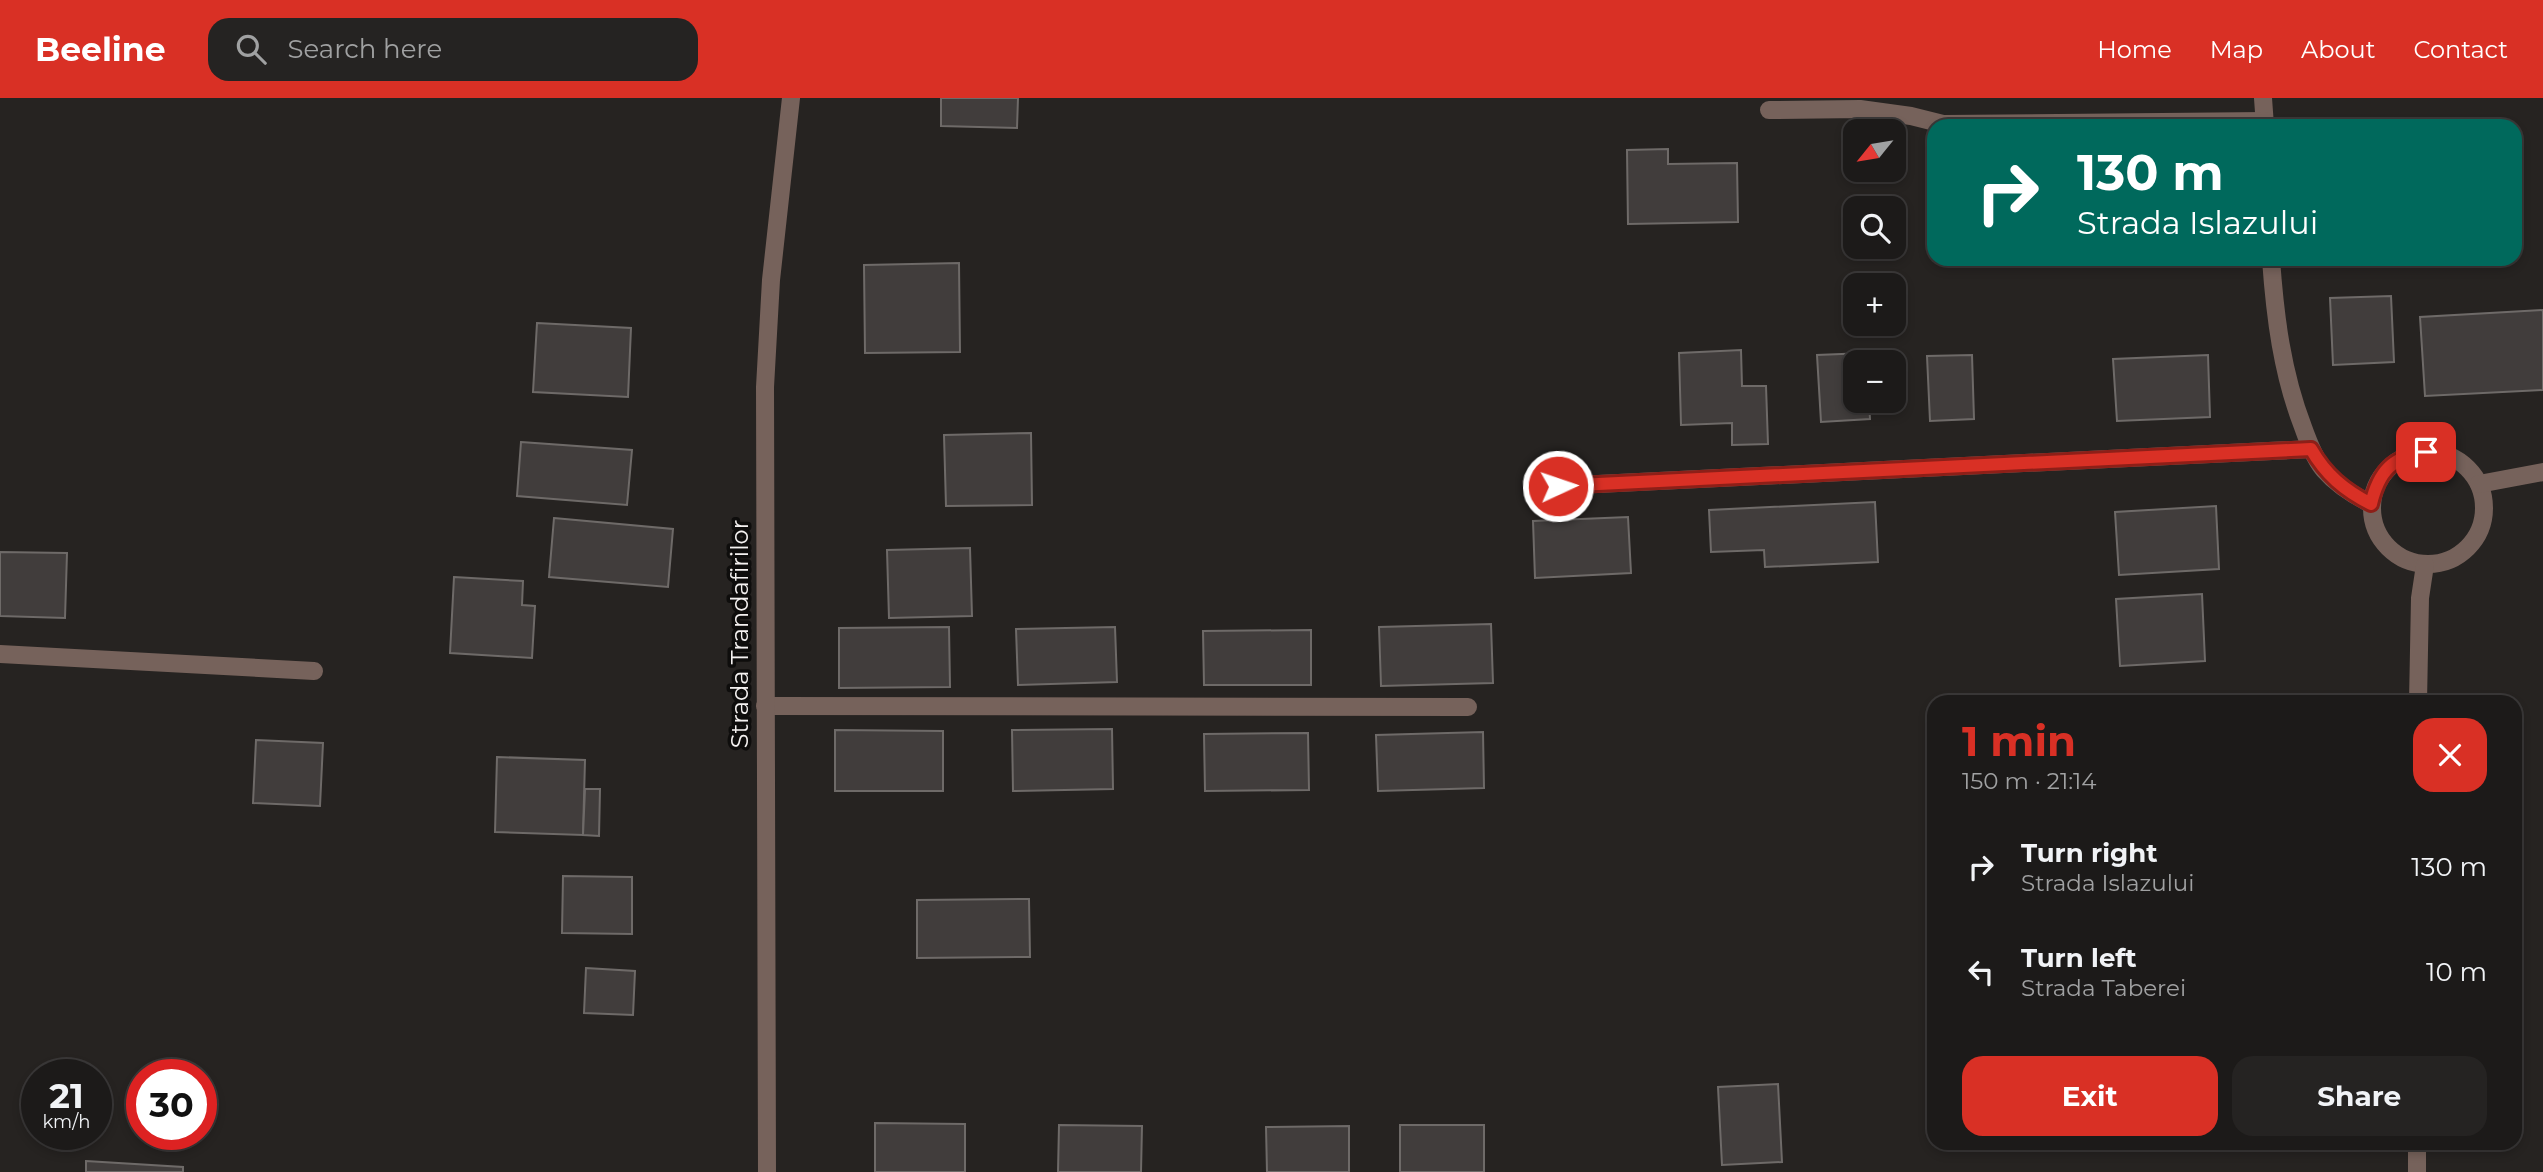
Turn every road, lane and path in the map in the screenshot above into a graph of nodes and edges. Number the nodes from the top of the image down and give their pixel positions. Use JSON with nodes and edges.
{"nodes":[{"id":1,"x":791,"y":98,"type":"edge"},
{"id":2,"x":2263,"y":98,"type":"edge"},
{"id":3,"x":1769,"y":110,"type":"dead end"},
{"id":4,"x":2265,"y":119,"type":"edge"},
{"id":5,"x":1927,"y":120,"type":"edge"},
{"id":6,"x":2272,"y":266,"type":"edge"},
{"id":7,"x":2311,"y":449,"type":"junction"},
{"id":8,"x":2543,"y":471,"type":"edge"},
{"id":9,"x":2479,"y":484,"type":"junction"},
{"id":10,"x":1558,"y":486,"type":"dead end"},
{"id":11,"x":2371,"y":504,"type":"junction"},
{"id":12,"x":2425,"y":565,"type":"junction"},
{"id":13,"x":0,"y":654,"type":"edge"},
{"id":14,"x":314,"y":671,"type":"dead end"},
{"id":15,"x":2417,"y":695,"type":"edge"},
{"id":16,"x":765,"y":706,"type":"junction"},
{"id":17,"x":1468,"y":707,"type":"dead end"},
{"id":18,"x":2417,"y":1150,"type":"edge"},
{"id":19,"x":767,"y":1172,"type":"edge"},
{"id":20,"x":2417,"y":1172,"type":"edge"}],
"edges":[{"from":1,"to":16,"type":"street","name":"Strada Trandafirilor"},
{"from":2,"to":4,"type":"street"},
{"from":3,"to":5,"type":"street"},
{"from":6,"to":7,"type":"street"},
{"from":7,"to":10,"type":"street"},
{"from":7,"to":11,"type":"street"},
{"from":8,"to":9,"type":"street"},
{"from":9,"to":11,"type":"street"},
{"from":9,"to":12,"type":"street"},
{"from":11,"to":12,"type":"street"},
{"from":12,"to":15,"type":"street"},
{"from":13,"to":14,"type":"street"},
{"from":16,"to":17,"type":"street"},
{"from":16,"to":19,"type":"street","name":"Strada Trandafirilor"},
{"from":18,"to":20,"type":"street"}]}
